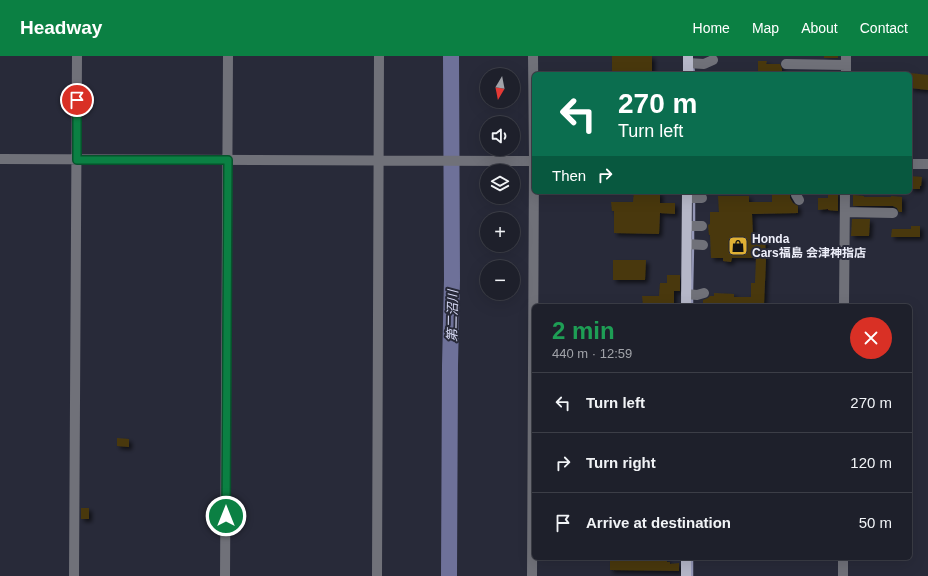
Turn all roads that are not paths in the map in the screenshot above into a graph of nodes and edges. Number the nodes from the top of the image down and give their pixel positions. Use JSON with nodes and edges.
{"nodes":[{"id":1,"x":77,"y":56,"type":"edge"},
{"id":2,"x":228,"y":56,"type":"edge"},
{"id":3,"x":379,"y":56,"type":"edge"},
{"id":4,"x":533,"y":56,"type":"edge"},
{"id":5,"x":688,"y":60,"type":"edge"},
{"id":6,"x":708,"y":62,"type":"dead end"},
{"id":7,"x":786,"y":64,"type":"dead end"},
{"id":8,"x":846,"y":65,"type":"edge"},
{"id":9,"x":807,"y":69,"type":"edge"},
{"id":10,"x":533,"y":72,"type":"edge"},
{"id":11,"x":688,"y":72,"type":"edge"},
{"id":12,"x":0,"y":159,"type":"edge"},
{"id":13,"x":77,"y":160,"type":"junction"},
{"id":14,"x":228,"y":160,"type":"junction"},
{"id":15,"x":378,"y":161,"type":"junction"},
{"id":16,"x":532,"y":161,"type":"edge"},
{"id":17,"x":912,"y":164,"type":"edge"},
{"id":18,"x":928,"y":164,"type":"edge"},
{"id":19,"x":534,"y":194,"type":"edge"},
{"id":20,"x":845,"y":194,"type":"edge"},
{"id":21,"x":687,"y":195,"type":"edge"},
{"id":22,"x":700,"y":198,"type":"dead end"},
{"id":23,"x":845,"y":212,"type":"junction"},
{"id":24,"x":893,"y":213,"type":"dead end"},
{"id":25,"x":686,"y":294,"type":"junction"},
{"id":26,"x":701,"y":294,"type":"dead end"},
{"id":27,"x":533,"y":304,"type":"edge"},
{"id":28,"x":686,"y":304,"type":"edge"},
{"id":29,"x":844,"y":304,"type":"edge"},
{"id":30,"x":532,"y":560,"type":"edge"},
{"id":31,"x":686,"y":560,"type":"edge"},
{"id":32,"x":843,"y":560,"type":"edge"},
{"id":33,"x":74,"y":576,"type":"edge"},
{"id":34,"x":226,"y":576,"type":"edge"},
{"id":35,"x":377,"y":576,"type":"edge"},
{"id":36,"x":532,"y":576,"type":"edge"},
{"id":37,"x":686,"y":576,"type":"edge"},
{"id":38,"x":843,"y":576,"type":"edge"}],
"edges":[{"from":1,"to":13,"type":"street"},
{"from":2,"to":14,"type":"street"},
{"from":3,"to":15,"type":"street"},
{"from":4,"to":10,"type":"street"},
{"from":5,"to":6,"type":"street"},
{"from":5,"to":11,"type":"main road"},
{"from":7,"to":9,"type":"street"},
{"from":8,"to":9,"type":"street"},
{"from":12,"to":13,"type":"street"},
{"from":13,"to":14,"type":"street"},
{"from":13,"to":33,"type":"street"},
{"from":14,"to":15,"type":"street"},
{"from":14,"to":34,"type":"street"},
{"from":15,"to":16,"type":"street"},
{"from":15,"to":35,"type":"street"},
{"from":17,"to":18,"type":"street"},
{"from":19,"to":27,"type":"street"},
{"from":20,"to":23,"type":"street"},
{"from":21,"to":22,"type":"street"},
{"from":21,"to":25,"type":"main road"},
{"from":23,"to":24,"type":"street"},
{"from":23,"to":29,"type":"street"},
{"from":25,"to":26,"type":"street"},
{"from":25,"to":28,"type":"main road"},
{"from":30,"to":36,"type":"street"},
{"from":31,"to":37,"type":"main road"},
{"from":32,"to":38,"type":"street"}]}
